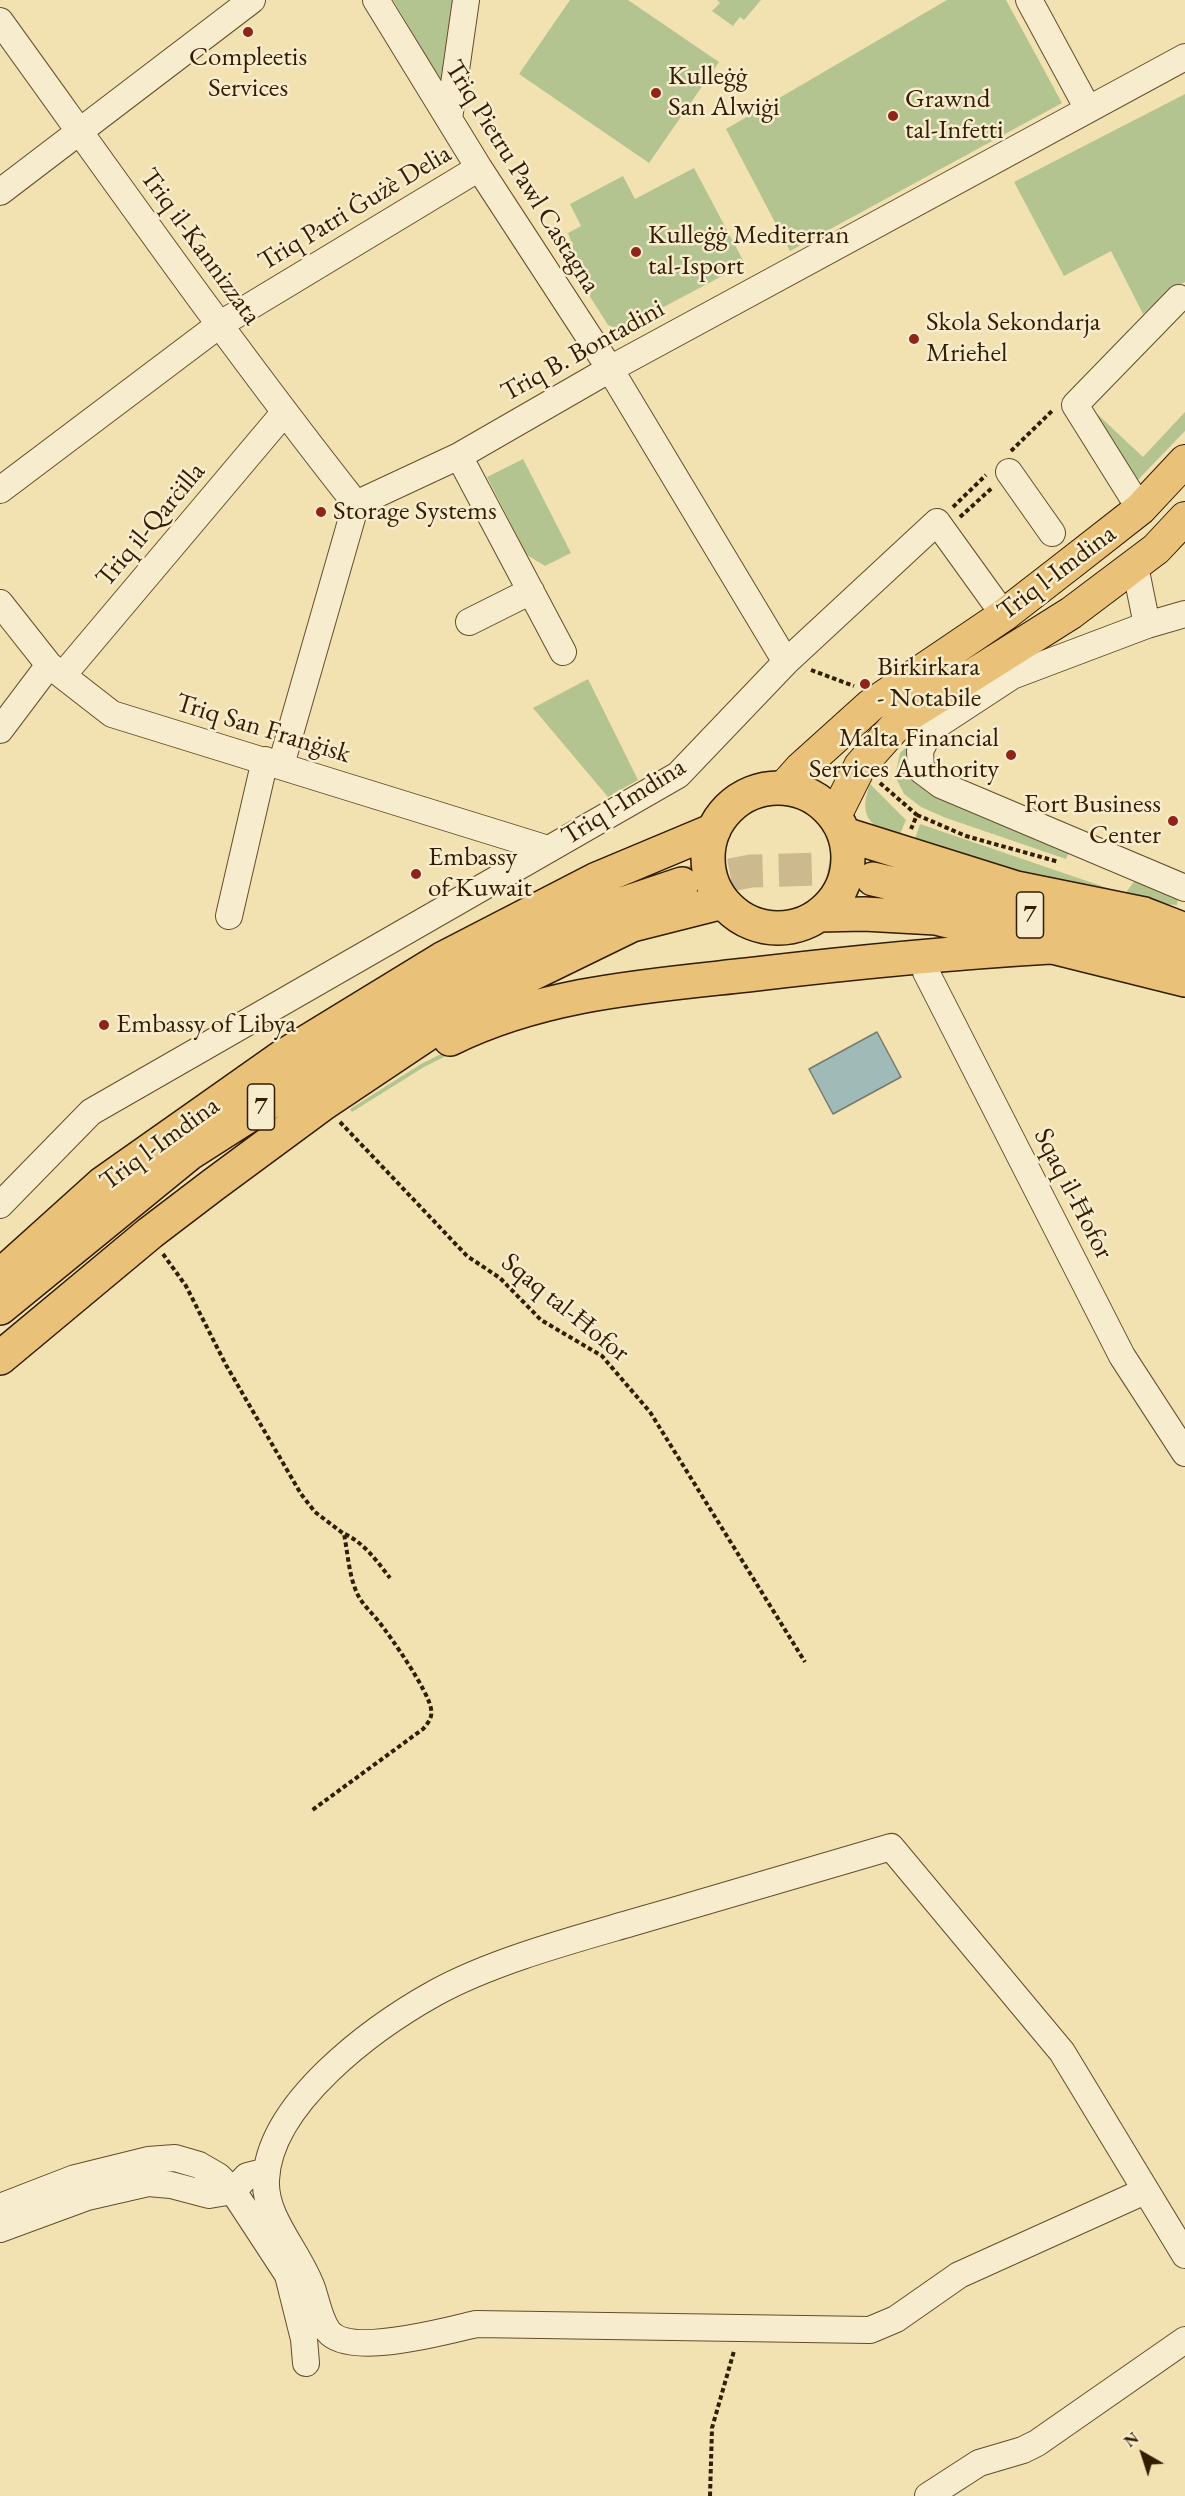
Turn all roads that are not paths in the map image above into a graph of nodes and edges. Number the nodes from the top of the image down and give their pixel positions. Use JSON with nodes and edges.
{"nodes":[{"id":1,"x":252,"y":0,"type":"edge"},
{"id":2,"x":376,"y":0,"type":"edge"},
{"id":3,"x":466,"y":0,"type":"edge"},
{"id":4,"x":1029,"y":0,"type":"edge"},
{"id":5,"x":0,"y":21,"type":"edge"},
{"id":6,"x":1185,"y":57,"type":"edge"},
{"id":7,"x":1088,"y":109,"type":"junction"},
{"id":8,"x":449,"y":119,"type":"junction"},
{"id":9,"x":79,"y":130,"type":"junction"},
{"id":10,"x":479,"y":168,"type":"junction"},
{"id":11,"x":0,"y":192,"type":"edge"},
{"id":12,"x":1179,"y":298,"type":"dead end"},
{"id":13,"x":219,"y":325,"type":"junction"},
{"id":14,"x":609,"y":369,"type":"junction"},
{"id":15,"x":284,"y":413,"type":"junction"},
{"id":16,"x":459,"y":456,"type":"junction"},
{"id":17,"x":1185,"y":461,"type":"edge"},
{"id":18,"x":1009,"y":472,"type":"road end"},
{"id":19,"x":0,"y":489,"type":"edge"},
{"id":20,"x":357,"y":504,"type":"junction"},
{"id":21,"x":1140,"y":509,"type":"junction"},
{"id":22,"x":1185,"y":518,"type":"edge"},
{"id":23,"x":1062,"y":549,"type":"junction"},
{"id":24,"x":1135,"y":566,"type":"junction"},
{"id":25,"x":531,"y":591,"type":"junction"},
{"id":26,"x":0,"y":603,"type":"edge"},
{"id":27,"x":1185,"y":614,"type":"edge"},
{"id":28,"x":1004,"y":615,"type":"junction"},
{"id":29,"x":469,"y":622,"type":"dead end"},
{"id":30,"x":1147,"y":625,"type":"junction"},
{"id":31,"x":563,"y":652,"type":"dead end"},
{"id":32,"x":786,"y":662,"type":"junction"},
{"id":33,"x":56,"y":670,"type":"junction"},
{"id":34,"x":0,"y":730,"type":"edge"},
{"id":35,"x":273,"y":763,"type":"junction"},
{"id":36,"x":783,"y":788,"type":"junction"},
{"id":37,"x":718,"y":824,"type":"junction"},
{"id":38,"x":840,"y":825,"type":"junction"},
{"id":39,"x":548,"y":849,"type":"junction"},
{"id":40,"x":873,"y":879,"type":"tunnel mouth"},
{"id":41,"x":682,"y":884,"type":"tunnel mouth"},
{"id":42,"x":1185,"y":888,"type":"edge"},
{"id":43,"x":723,"y":902,"type":"junction"},
{"id":44,"x":1144,"y":914,"type":"junction"},
{"id":45,"x":819,"y":915,"type":"junction"},
{"id":46,"x":229,"y":916,"type":"dead end"},
{"id":47,"x":1185,"y":916,"type":"edge"},
{"id":48,"x":1185,"y":930,"type":"edge"},
{"id":49,"x":1050,"y":946,"type":"junction"},
{"id":50,"x":924,"y":955,"type":"junction"},
{"id":51,"x":1185,"y":958,"type":"edge"},
{"id":52,"x":1185,"y":980,"type":"edge"},
{"id":53,"x":332,"y":1097,"type":"junction"},
{"id":54,"x":0,"y":1204,"type":"edge"},
{"id":55,"x":0,"y":1276,"type":"edge"},
{"id":56,"x":0,"y":1308,"type":"edge"},
{"id":57,"x":0,"y":1358,"type":"edge"},
{"id":58,"x":1185,"y":1453,"type":"edge"},
{"id":59,"x":267,"y":2171,"type":"junction"},
{"id":60,"x":233,"y":2191,"type":"junction"},
{"id":61,"x":1145,"y":2191,"type":"junction"},
{"id":62,"x":0,"y":2207,"type":"edge"},
{"id":63,"x":0,"y":2229,"type":"edge"},
{"id":64,"x":1185,"y":2256,"type":"edge"},
{"id":65,"x":1185,"y":2340,"type":"edge"},
{"id":66,"x":306,"y":2363,"type":"dead end"},
{"id":67,"x":928,"y":2496,"type":"edge"}],
"edges":[{"from":1,"to":9,"type":"street"},
{"from":2,"to":8,"type":"street","name":"Triq Pietru Pawl Castagna"},
{"from":3,"to":8,"type":"street"},
{"from":4,"to":7,"type":"street"},
{"from":5,"to":9,"type":"street","name":"Triq il-Kannizzata"},
{"from":6,"to":7,"type":"street","name":"Triq B. Bontadini"},
{"from":7,"to":14,"type":"street","name":"Triq B. Bontadini"},
{"from":8,"to":10,"type":"street","name":"Triq Pietru Pawl Castagna"},
{"from":9,"to":11,"type":"street"},
{"from":9,"to":13,"type":"street","name":"Triq il-Kannizzata"},
{"from":10,"to":13,"type":"street","name":"Triq Patri Ġużè Delia"},
{"from":10,"to":14,"type":"street","name":"Triq Pietru Pawl Castagna"},
{"from":12,"to":21,"type":"street"},
{"from":13,"to":15,"type":"street","name":"Triq il-Kannizzata"},
{"from":13,"to":19,"type":"street","name":"Triq Patri Ġużè Delia"},
{"from":14,"to":16,"type":"street","name":"Triq B. Bontadini"},
{"from":14,"to":32,"type":"street","name":"Triq Pietru Pawl Castagna"},
{"from":15,"to":20,"type":"street","name":"Triq il-Kannizzata"},
{"from":15,"to":33,"type":"street","name":"Triq il-Qarċilla"},
{"from":16,"to":20,"type":"street","name":"Triq B. Bontadini"},
{"from":16,"to":25,"type":"street"},
{"from":17,"to":21,"type":"main road","name":"Triq l-Imdina"},
{"from":18,"to":23,"type":"street"},
{"from":20,"to":35,"type":"street"},
{"from":21,"to":23,"type":"main road","name":"Triq l-Imdina"},
{"from":22,"to":24,"type":"main road","name":"Triq l-Imdina"},
{"from":23,"to":28,"type":"main road","name":"Triq l-Imdina"},
{"from":24,"to":30,"type":"street"},
{"from":24,"to":38,"type":"main road","name":"Triq l-Imdina"},
{"from":25,"to":29,"type":"street"},
{"from":25,"to":31,"type":"street"},
{"from":26,"to":33,"type":"street","name":"Triq San Franġisk"},
{"from":27,"to":30,"type":"street"},
{"from":28,"to":32,"type":"street","name":"Triq l-Imdina"},
{"from":28,"to":36,"type":"main road","name":"Triq l-Imdina"},
{"from":30,"to":42,"type":"street"},
{"from":32,"to":39,"type":"street","name":"Triq l-Imdina"},
{"from":33,"to":34,"type":"street","name":"Triq il-Qarċilla"},
{"from":33,"to":35,"type":"street","name":"Triq San Franġisk"},
{"from":35,"to":39,"type":"street","name":"Triq San Franġisk"},
{"from":35,"to":46,"type":"street"},
{"from":36,"to":37,"type":"highway","name":"Triq l-Imdina"},
{"from":36,"to":38,"type":"highway","name":"Triq l-Imdina"},
{"from":37,"to":43,"type":"highway"},
{"from":37,"to":55,"type":"highway","name":"Triq l-Imdina","number":"7"},
{"from":38,"to":44,"type":"highway","number":"7"},
{"from":38,"to":45,"type":"highway"},
{"from":39,"to":54,"type":"street","name":"Triq l-Imdina"},
{"from":40,"to":51,"type":"highway","number":"7"},
{"from":41,"to":56,"type":"highway","name":"Triq l-Imdina","number":"7"},
{"from":43,"to":45,"type":"highway"},
{"from":43,"to":53,"type":"highway"},
{"from":44,"to":47,"type":"highway"},
{"from":44,"to":48,"type":"highway"},
{"from":45,"to":49,"type":"highway"},
{"from":49,"to":50,"type":"highway"},
{"from":49,"to":52,"type":"highway","number":"7"},
{"from":50,"to":53,"type":"highway"},
{"from":50,"to":58,"type":"street","name":"Sqaq il-Ħofor"},
{"from":53,"to":57,"type":"highway","number":"7"},
{"from":59,"to":60,"type":"street"},
{"from":59,"to":61,"type":"street"},
{"from":59,"to":61,"type":"street"},
{"from":60,"to":62,"type":"street"},
{"from":60,"to":63,"type":"street"},
{"from":60,"to":66,"type":"street"},
{"from":61,"to":64,"type":"street"},
{"from":65,"to":67,"type":"street"}]}
